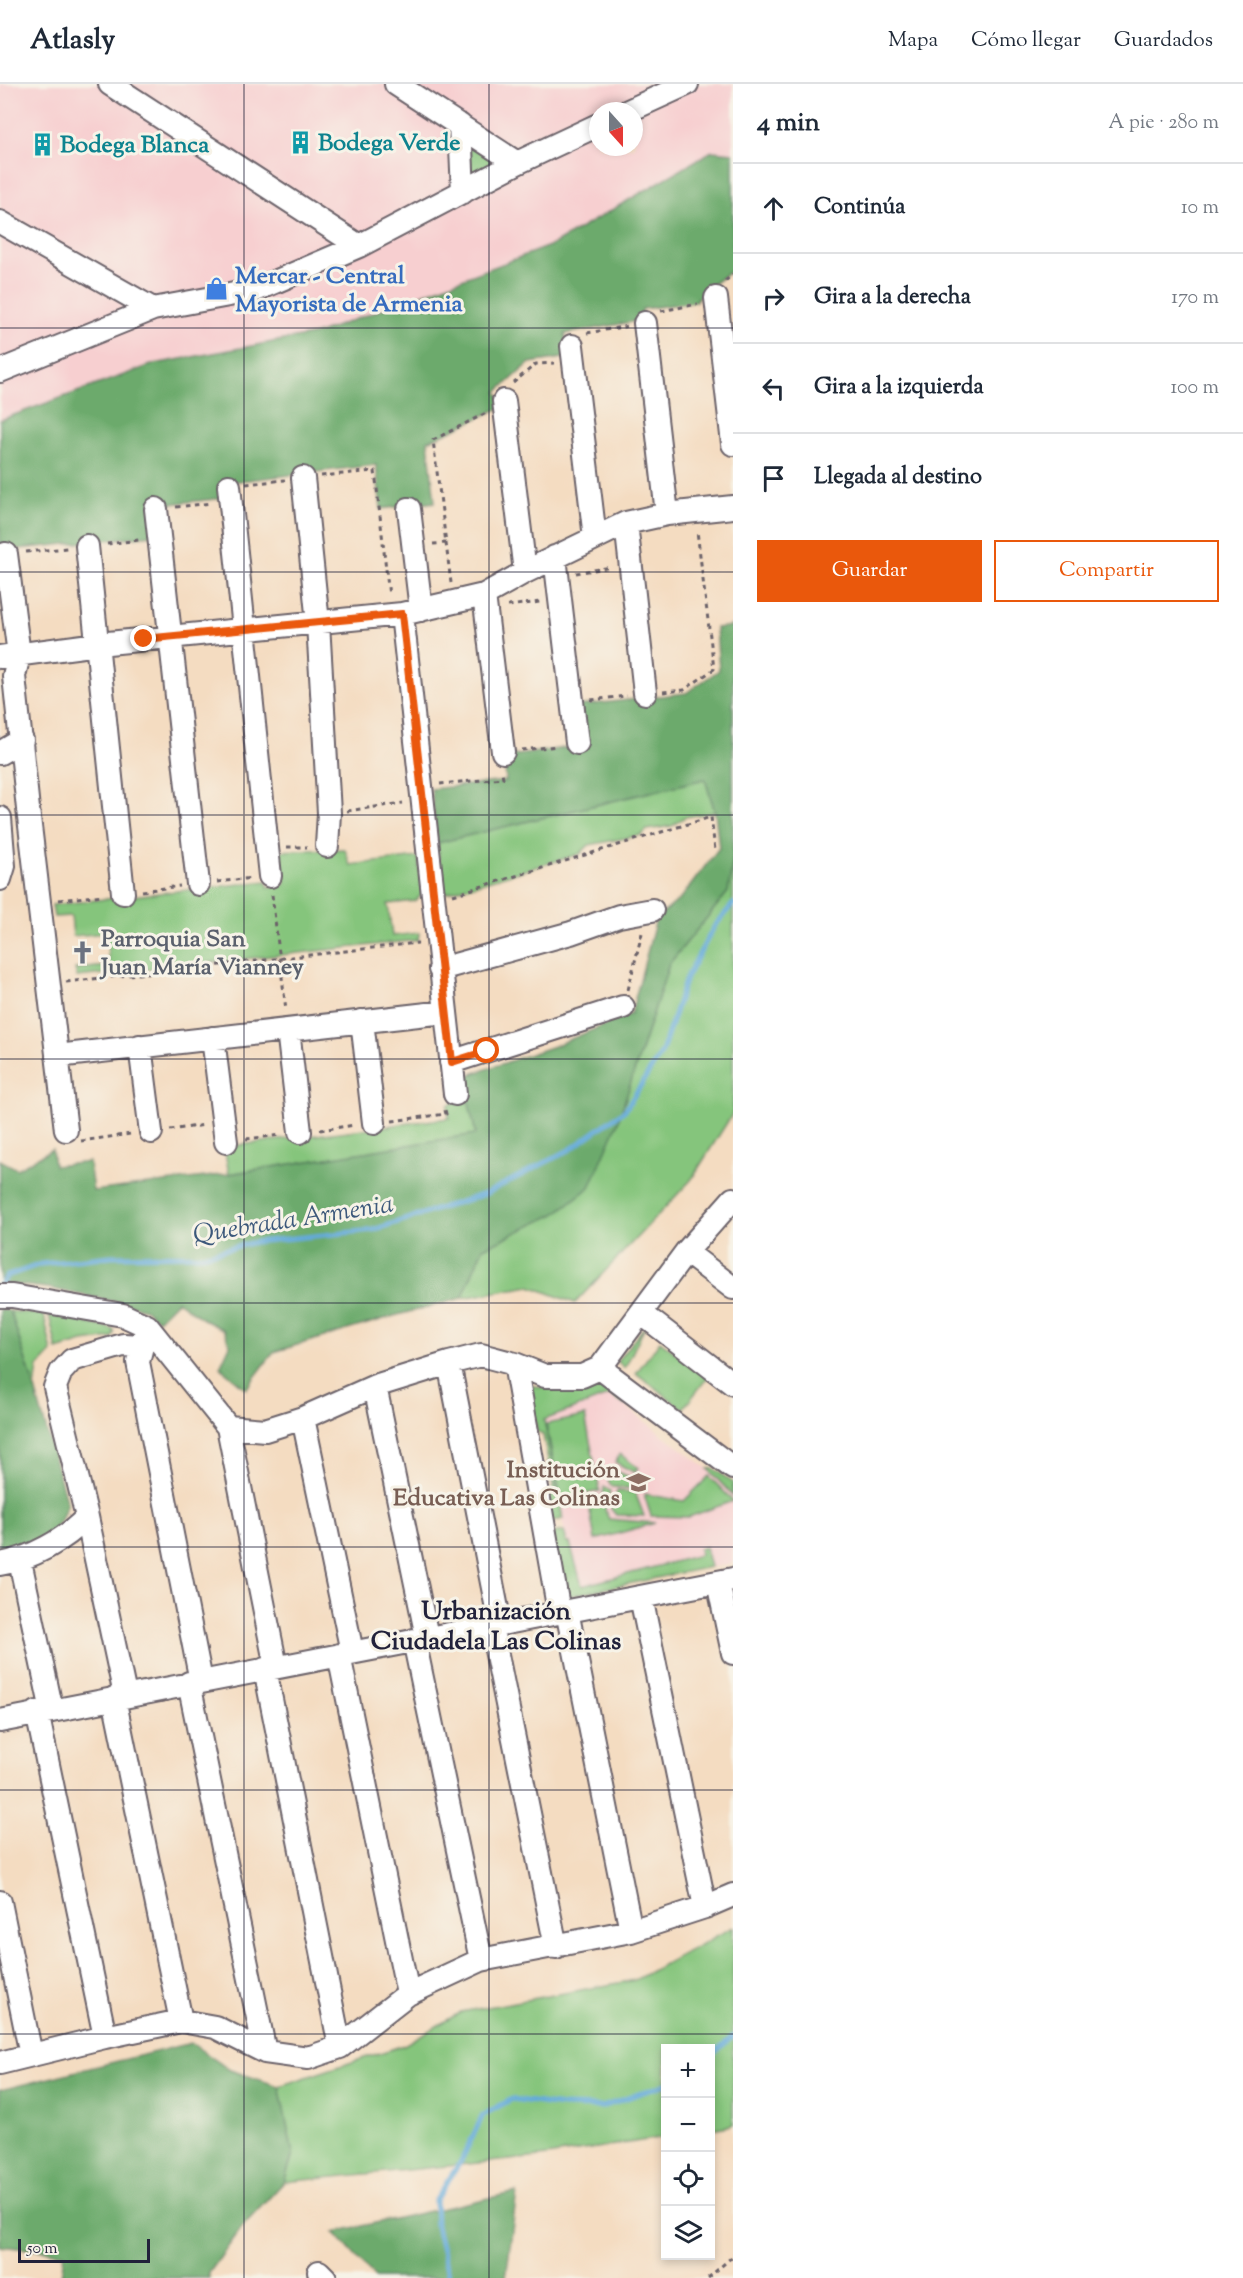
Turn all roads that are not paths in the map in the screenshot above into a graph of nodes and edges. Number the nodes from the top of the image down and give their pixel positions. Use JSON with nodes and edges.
{"nodes":[{"id":1,"x":110,"y":84,"type":"edge"},
{"id":2,"x":396,"y":84,"type":"edge"},
{"id":3,"x":681,"y":85,"type":"edge"},
{"id":4,"x":643,"y":104,"type":"edge"},
{"id":5,"x":460,"y":125,"type":"junction"},
{"id":6,"x":589,"y":129,"type":"edge"},
{"id":7,"x":517,"y":163,"type":"junction"},
{"id":8,"x":462,"y":192,"type":"junction"},
{"id":9,"x":0,"y":222,"type":"edge"},
{"id":10,"x":359,"y":246,"type":"junction"},
{"id":11,"x":716,"y":297,"type":"dead end"},
{"id":12,"x":153,"y":309,"type":"junction"},
{"id":13,"x":645,"y":323,"type":"dead end"},
{"id":14,"x":573,"y":353,"type":"road end"},
{"id":15,"x":2,"y":367,"type":"edge"},
{"id":16,"x":504,"y":404,"type":"road end"},
{"id":17,"x":733,"y":444,"type":"edge"},
{"id":18,"x":303,"y":478,"type":"dead end"},
{"id":19,"x":230,"y":493,"type":"road end"},
{"id":20,"x":733,"y":507,"type":"edge"},
{"id":21,"x":156,"y":509,"type":"road end"},
{"id":22,"x":409,"y":509,"type":"dead end"},
{"id":23,"x":667,"y":514,"type":"junction"},
{"id":24,"x":626,"y":523,"type":"junction"},
{"id":25,"x":595,"y":538,"type":"junction"},
{"id":26,"x":87,"y":546,"type":"road end"},
{"id":27,"x":6,"y":554,"type":"road end"},
{"id":28,"x":556,"y":566,"type":"junction"},
{"id":29,"x":525,"y":572,"type":"junction"},
{"id":30,"x":485,"y":602,"type":"junction"},
{"id":31,"x":404,"y":613,"type":"junction"},
{"id":32,"x":318,"y":622,"type":"junction"},
{"id":33,"x":244,"y":630,"type":"junction"},
{"id":34,"x":170,"y":637,"type":"junction"},
{"id":35,"x":98,"y":644,"type":"junction"},
{"id":36,"x":10,"y":656,"type":"edge"},
{"id":37,"x":645,"y":693,"type":"dead end"},
{"id":38,"x":14,"y":734,"type":"edge"},
{"id":39,"x":577,"y":743,"type":"dead end"},
{"id":40,"x":502,"y":752,"type":"dead end"},
{"id":41,"x":0,"y":753,"type":"edge"},
{"id":42,"x":28,"y":809,"type":"junction"},
{"id":43,"x":0,"y":812,"type":"edge"},
{"id":44,"x":0,"y":818,"type":"edge"},
{"id":45,"x":327,"y":846,"type":"road end"},
{"id":46,"x":270,"y":876,"type":"road end"},
{"id":47,"x":0,"y":879,"type":"edge"},
{"id":48,"x":198,"y":884,"type":"road end"},
{"id":49,"x":123,"y":893,"type":"road end"},
{"id":50,"x":650,"y":910,"type":"road end"},
{"id":51,"x":441,"y":969,"type":"junction"},
{"id":52,"x":623,"y":1008,"type":"road end"},
{"id":53,"x":445,"y":1012,"type":"junction"},
{"id":54,"x":362,"y":1021,"type":"junction"},
{"id":55,"x":288,"y":1030,"type":"junction"},
{"id":56,"x":213,"y":1038,"type":"junction"},
{"id":57,"x":140,"y":1046,"type":"junction"},
{"id":58,"x":57,"y":1056,"type":"junction"},
{"id":59,"x":452,"y":1062,"type":"junction"},
{"id":60,"x":455,"y":1094,"type":"road end"},
{"id":61,"x":374,"y":1123,"type":"road end"},
{"id":62,"x":66,"y":1130,"type":"dead end"},
{"id":63,"x":151,"y":1132,"type":"dead end"},
{"id":64,"x":300,"y":1132,"type":"road end"},
{"id":65,"x":226,"y":1142,"type":"road end"},
{"id":66,"x":733,"y":1199,"type":"edge"},
{"id":67,"x":686,"y":1252,"type":"junction"},
{"id":68,"x":733,"y":1288,"type":"edge"},
{"id":69,"x":6,"y":1296,"type":"edge"},
{"id":70,"x":641,"y":1313,"type":"junction"},
{"id":71,"x":145,"y":1336,"type":"junction"},
{"id":72,"x":449,"y":1363,"type":"junction"},
{"id":73,"x":515,"y":1364,"type":"junction"},
{"id":74,"x":600,"y":1368,"type":"junction"},
{"id":75,"x":733,"y":1384,"type":"edge"},
{"id":76,"x":375,"y":1386,"type":"junction"},
{"id":77,"x":303,"y":1418,"type":"junction"},
{"id":78,"x":228,"y":1427,"type":"junction"},
{"id":79,"x":733,"y":1468,"type":"edge"},
{"id":80,"x":87,"y":1517,"type":"junction"},
{"id":81,"x":10,"y":1562,"type":"edge"},
{"id":82,"x":726,"y":1581,"type":"edge"},
{"id":83,"x":641,"y":1597,"type":"junction"},
{"id":84,"x":563,"y":1612,"type":"junction"},
{"id":85,"x":496,"y":1625,"type":"junction"},
{"id":86,"x":421,"y":1639,"type":"junction"},
{"id":87,"x":345,"y":1653,"type":"junction"},
{"id":88,"x":733,"y":1653,"type":"edge"},
{"id":89,"x":271,"y":1668,"type":"junction"},
{"id":90,"x":195,"y":1682,"type":"junction"},
{"id":91,"x":120,"y":1696,"type":"junction"},
{"id":92,"x":44,"y":1712,"type":"junction"},
{"id":93,"x":0,"y":1720,"type":"edge"},
{"id":94,"x":733,"y":1895,"type":"edge"},
{"id":95,"x":0,"y":1902,"type":"edge"},
{"id":96,"x":705,"y":1907,"type":"junction"},
{"id":97,"x":631,"y":1931,"type":"junction"},
{"id":98,"x":556,"y":1947,"type":"junction"},
{"id":99,"x":481,"y":1960,"type":"junction"},
{"id":100,"x":408,"y":1994,"type":"junction"},
{"id":101,"x":181,"y":2021,"type":"junction"},
{"id":102,"x":105,"y":2037,"type":"junction"},
{"id":103,"x":340,"y":2047,"type":"junction"},
{"id":104,"x":265,"y":2052,"type":"junction"},
{"id":105,"x":31,"y":2055,"type":"junction"},
{"id":106,"x":0,"y":2063,"type":"edge"}],
"edges":[{"from":1,"to":10,"type":"street"},
{"from":2,"to":5,"type":"street"},
{"from":3,"to":4,"type":"street"},
{"from":5,"to":7,"type":"street"},
{"from":5,"to":8,"type":"street"},
{"from":6,"to":7,"type":"street"},
{"from":7,"to":8,"type":"street"},
{"from":8,"to":10,"type":"street"},
{"from":9,"to":12,"type":"street"},
{"from":10,"to":12,"type":"street"},
{"from":11,"to":17,"type":"street"},
{"from":12,"to":15,"type":"street"},
{"from":13,"to":23,"type":"street"},
{"from":14,"to":25,"type":"street"},
{"from":16,"to":29,"type":"street"},
{"from":18,"to":32,"type":"street"},
{"from":19,"to":33,"type":"street"},
{"from":20,"to":23,"type":"street"},
{"from":21,"to":34,"type":"street"},
{"from":22,"to":31,"type":"street"},
{"from":23,"to":24,"type":"street"},
{"from":24,"to":25,"type":"street"},
{"from":24,"to":37,"type":"street"},
{"from":25,"to":28,"type":"street"},
{"from":26,"to":35,"type":"street"},
{"from":27,"to":36,"type":"street"},
{"from":28,"to":29,"type":"street"},
{"from":28,"to":39,"type":"street"},
{"from":29,"to":30,"type":"street"},
{"from":30,"to":31,"type":"street"},
{"from":30,"to":40,"type":"street"},
{"from":31,"to":32,"type":"street"},
{"from":31,"to":51,"type":"street"},
{"from":32,"to":33,"type":"street"},
{"from":32,"to":45,"type":"street"},
{"from":33,"to":34,"type":"street"},
{"from":33,"to":46,"type":"street"},
{"from":34,"to":35,"type":"street"},
{"from":34,"to":48,"type":"street"},
{"from":35,"to":36,"type":"street"},
{"from":35,"to":49,"type":"street"},
{"from":36,"to":38,"type":"street"},
{"from":38,"to":41,"type":"street"},
{"from":38,"to":42,"type":"street"},
{"from":42,"to":43,"type":"street"},
{"from":42,"to":58,"type":"street"},
{"from":44,"to":47,"type":"street"},
{"from":50,"to":51,"type":"street"},
{"from":51,"to":53,"type":"street"},
{"from":52,"to":59,"type":"street"},
{"from":53,"to":54,"type":"street"},
{"from":53,"to":59,"type":"street"},
{"from":54,"to":55,"type":"street"},
{"from":54,"to":61,"type":"street"},
{"from":55,"to":56,"type":"street"},
{"from":55,"to":64,"type":"street"},
{"from":56,"to":57,"type":"street"},
{"from":56,"to":65,"type":"street"},
{"from":57,"to":58,"type":"street"},
{"from":57,"to":63,"type":"street"},
{"from":58,"to":62,"type":"street"},
{"from":59,"to":60,"type":"street"},
{"from":66,"to":67,"type":"street"},
{"from":67,"to":68,"type":"street"},
{"from":67,"to":70,"type":"street"},
{"from":69,"to":71,"type":"street"},
{"from":70,"to":74,"type":"street"},
{"from":70,"to":75,"type":"street"},
{"from":71,"to":78,"type":"street"},
{"from":71,"to":80,"type":"street"},
{"from":71,"to":90,"type":"street"},
{"from":72,"to":73,"type":"street"},
{"from":72,"to":76,"type":"street"},
{"from":72,"to":85,"type":"street"},
{"from":73,"to":74,"type":"street"},
{"from":73,"to":84,"type":"street"},
{"from":74,"to":79,"type":"street"},
{"from":76,"to":77,"type":"street"},
{"from":76,"to":86,"type":"street"},
{"from":77,"to":78,"type":"street"},
{"from":77,"to":87,"type":"street"},
{"from":78,"to":89,"type":"street"},
{"from":80,"to":81,"type":"street"},
{"from":80,"to":91,"type":"street"},
{"from":81,"to":92,"type":"street"},
{"from":82,"to":83,"type":"street"},
{"from":82,"to":88,"type":"street"},
{"from":83,"to":84,"type":"street"},
{"from":83,"to":96,"type":"street"},
{"from":84,"to":85,"type":"street"},
{"from":84,"to":97,"type":"street"},
{"from":85,"to":86,"type":"street"},
{"from":85,"to":98,"type":"street"},
{"from":86,"to":87,"type":"street"},
{"from":86,"to":99,"type":"street"},
{"from":87,"to":89,"type":"street"},
{"from":87,"to":100,"type":"street"},
{"from":89,"to":90,"type":"street"},
{"from":89,"to":103,"type":"street"},
{"from":90,"to":91,"type":"street"},
{"from":90,"to":104,"type":"street"},
{"from":91,"to":92,"type":"street"},
{"from":91,"to":101,"type":"street"},
{"from":92,"to":93,"type":"street"},
{"from":92,"to":102,"type":"street"},
{"from":94,"to":96,"type":"street"},
{"from":95,"to":105,"type":"street"},
{"from":96,"to":97,"type":"street"},
{"from":97,"to":98,"type":"street"},
{"from":98,"to":99,"type":"street"},
{"from":99,"to":100,"type":"street"},
{"from":100,"to":103,"type":"street"},
{"from":101,"to":102,"type":"street"},
{"from":101,"to":104,"type":"street"},
{"from":102,"to":105,"type":"street"},
{"from":103,"to":104,"type":"street"},
{"from":105,"to":106,"type":"street"}]}
